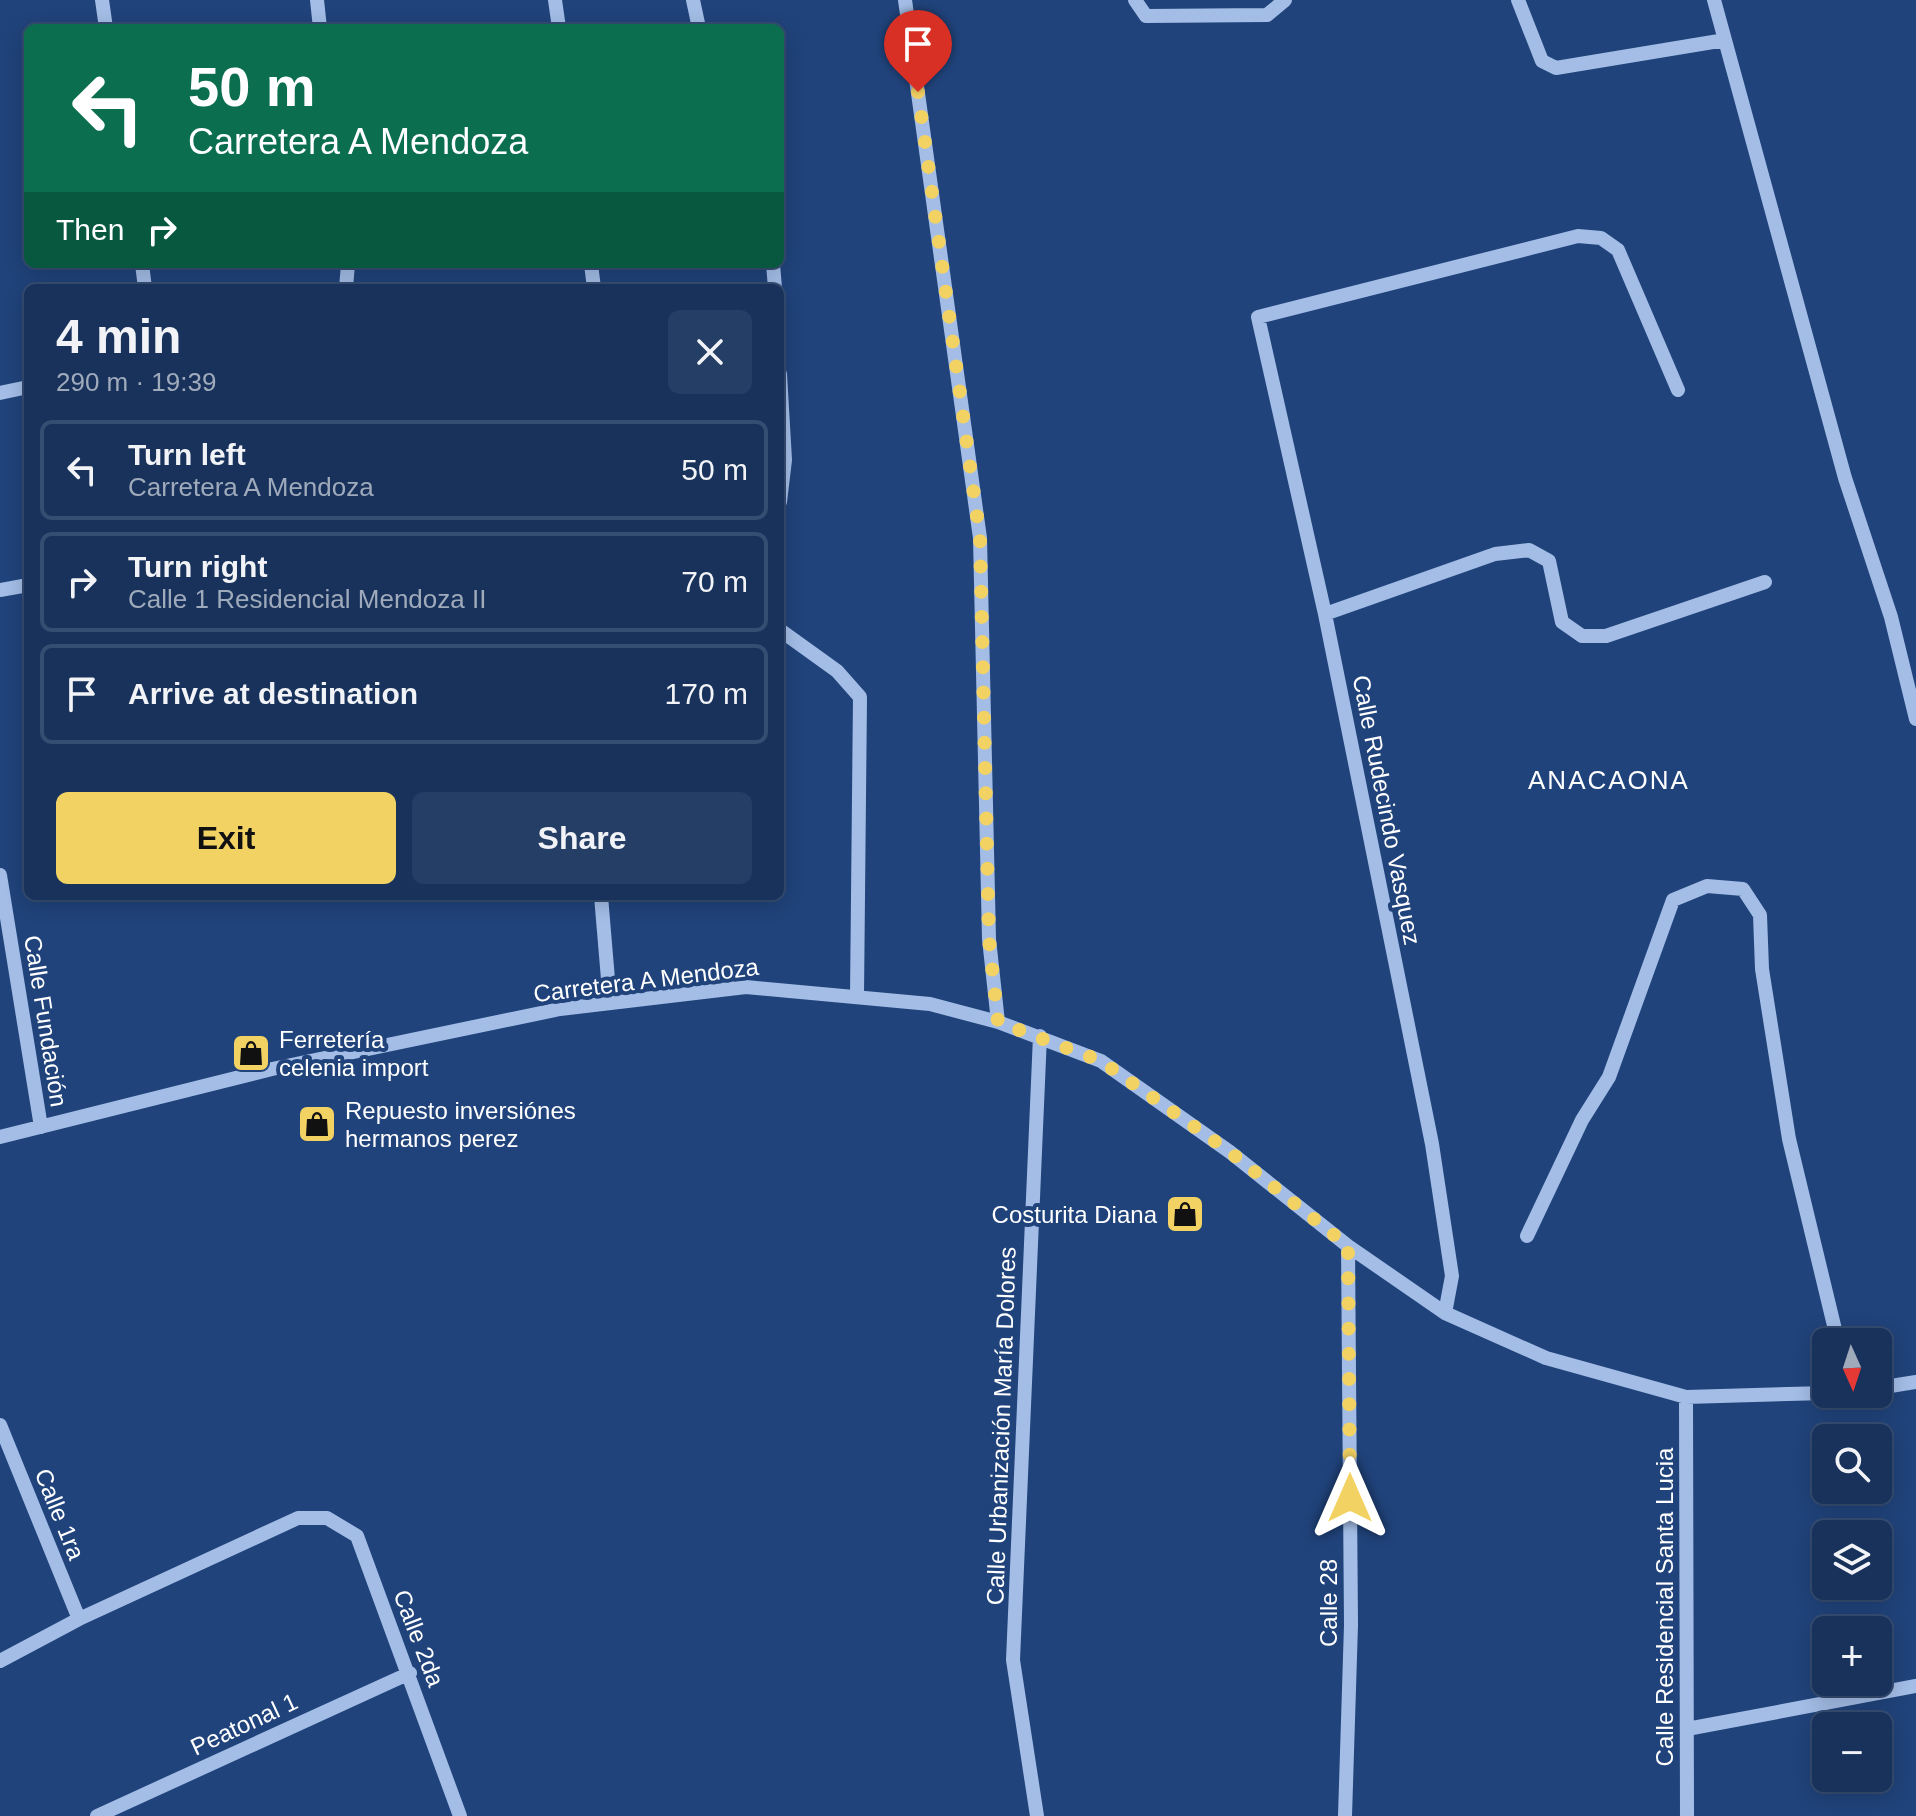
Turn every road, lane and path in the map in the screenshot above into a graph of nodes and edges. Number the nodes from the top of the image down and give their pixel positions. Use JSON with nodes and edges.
{"nodes":[{"id":1,"x":102,"y":0,"type":"edge"},
{"id":2,"x":317,"y":0,"type":"edge"},
{"id":3,"x":555,"y":0,"type":"edge"},
{"id":4,"x":693,"y":0,"type":"edge"},
{"id":5,"x":905,"y":0,"type":"edge"},
{"id":6,"x":1135,"y":0,"type":"edge"},
{"id":7,"x":1285,"y":0,"type":"edge"},
{"id":8,"x":1518,"y":0,"type":"edge"},
{"id":9,"x":1714,"y":0,"type":"edge"},
{"id":10,"x":105,"y":24,"type":"edge"},
{"id":11,"x":320,"y":24,"type":"edge"},
{"id":12,"x":558,"y":24,"type":"edge"},
{"id":13,"x":698,"y":24,"type":"edge"},
{"id":14,"x":1725,"y":40,"type":"junction"},
{"id":15,"x":24,"y":388,"type":"edge"},
{"id":16,"x":1678,"y":390,"type":"dead end"},
{"id":17,"x":0,"y":393,"type":"edge"},
{"id":18,"x":784,"y":443,"type":"edge"},
{"id":19,"x":784,"y":468,"type":"edge"},
{"id":20,"x":1765,"y":582,"type":"dead end"},
{"id":21,"x":24,"y":586,"type":"edge"},
{"id":22,"x":0,"y":590,"type":"edge"},
{"id":23,"x":1325,"y":614,"type":"junction"},
{"id":24,"x":784,"y":633,"type":"edge"},
{"id":25,"x":1916,"y":719,"type":"edge"},
{"id":26,"x":0,"y":875,"type":"edge"},
{"id":27,"x":601,"y":900,"type":"edge"},
{"id":28,"x":857,"y":996,"type":"junction"},
{"id":29,"x":610,"y":1003,"type":"junction"},
{"id":30,"x":998,"y":1022,"type":"junction"},
{"id":31,"x":1040,"y":1036,"type":"junction"},
{"id":32,"x":41,"y":1127,"type":"junction"},
{"id":33,"x":0,"y":1137,"type":"edge"},
{"id":34,"x":1527,"y":1236,"type":"dead end"},
{"id":35,"x":1348,"y":1246,"type":"junction"},
{"id":36,"x":1445,"y":1313,"type":"junction"},
{"id":37,"x":1835,"y":1328,"type":"edge"},
{"id":38,"x":1916,"y":1382,"type":"edge"},
{"id":39,"x":1892,"y":1386,"type":"edge"},
{"id":40,"x":1812,"y":1393,"type":"edge"},
{"id":41,"x":1686,"y":1397,"type":"junction"},
{"id":42,"x":0,"y":1425,"type":"edge"},
{"id":43,"x":79,"y":1619,"type":"junction"},
{"id":44,"x":0,"y":1661,"type":"edge"},
{"id":45,"x":410,"y":1673,"type":"junction"},
{"id":46,"x":1916,"y":1686,"type":"edge"},
{"id":47,"x":1687,"y":1729,"type":"junction"},
{"id":48,"x":97,"y":1816,"type":"edge"},
{"id":49,"x":460,"y":1816,"type":"edge"},
{"id":50,"x":1037,"y":1816,"type":"edge"},
{"id":51,"x":1345,"y":1816,"type":"edge"},
{"id":52,"x":1687,"y":1816,"type":"edge"}],
"edges":[{"from":1,"to":10,"type":"street"},
{"from":2,"to":11,"type":"street"},
{"from":3,"to":12,"type":"street"},
{"from":4,"to":13,"type":"street"},
{"from":5,"to":30,"type":"street"},
{"from":6,"to":7,"type":"street"},
{"from":8,"to":14,"type":"street"},
{"from":9,"to":14,"type":"street"},
{"from":14,"to":25,"type":"street"},
{"from":15,"to":17,"type":"street"},
{"from":16,"to":23,"type":"street","name":"Calle Rudecindo Vasquez"},
{"from":18,"to":19,"type":"street"},
{"from":20,"to":23,"type":"street"},
{"from":21,"to":22,"type":"street"},
{"from":23,"to":36,"type":"street","name":"Calle Rudecindo Vasquez"},
{"from":24,"to":28,"type":"street"},
{"from":26,"to":32,"type":"street","name":"Calle Fundación"},
{"from":27,"to":29,"type":"street"},
{"from":28,"to":29,"type":"street","name":"Carretera A Mendoza"},
{"from":28,"to":30,"type":"street","name":"Carretera A Mendoza"},
{"from":29,"to":32,"type":"street","name":"Carretera A Mendoza"},
{"from":30,"to":31,"type":"street","name":"Carretera A Mendoza"},
{"from":31,"to":35,"type":"street","name":"Carretera A Mendoza"},
{"from":31,"to":50,"type":"street","name":"Calle Urbanización María Dolores"},
{"from":32,"to":33,"type":"street","name":"Carretera A Mendoza"},
{"from":34,"to":37,"type":"street"},
{"from":35,"to":36,"type":"street","name":"Carretera A Mendoza"},
{"from":35,"to":51,"type":"street","name":"Calle 28"},
{"from":36,"to":41,"type":"street","name":"Carretera A Mendoza"},
{"from":38,"to":39,"type":"street"},
{"from":40,"to":41,"type":"street","name":"Carretera A Mendoza"},
{"from":41,"to":47,"type":"street","name":"Calle Residencial Santa Lucia"},
{"from":42,"to":43,"type":"street","name":"Calle 1ra"},
{"from":43,"to":44,"type":"street"},
{"from":43,"to":45,"type":"street","name":"Calle 2da"},
{"from":45,"to":48,"type":"street","name":"Peatonal 1"},
{"from":45,"to":49,"type":"street","name":"Calle 2da"},
{"from":46,"to":47,"type":"street"},
{"from":47,"to":52,"type":"street","name":"Calle Residencial Santa Lucia"}]}
